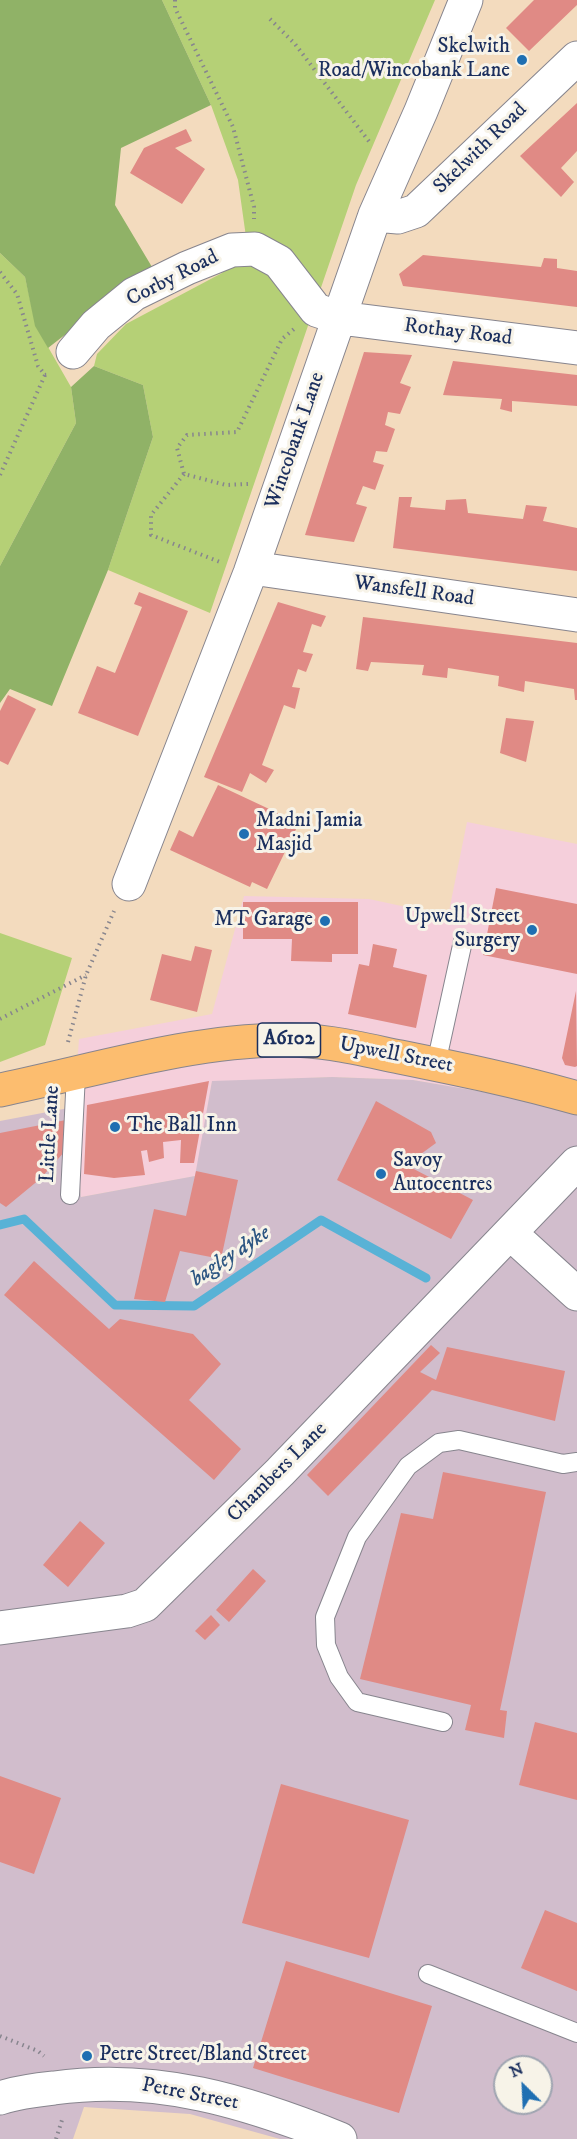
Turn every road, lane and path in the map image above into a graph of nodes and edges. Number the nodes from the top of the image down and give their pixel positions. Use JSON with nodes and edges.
{"nodes":[{"id":1,"x":175,"y":0,"type":"edge"},
{"id":2,"x":466,"y":0,"type":"edge"},
{"id":3,"x":270,"y":19,"type":"dead end"},
{"id":4,"x":577,"y":58,"type":"edge"},
{"id":5,"x":400,"y":158,"type":"junction"},
{"id":6,"x":375,"y":215,"type":"junction"},
{"id":7,"x":255,"y":249,"type":"junction"},
{"id":8,"x":0,"y":272,"type":"edge"},
{"id":9,"x":328,"y":314,"type":"junction"},
{"id":10,"x":577,"y":348,"type":"edge"},
{"id":11,"x":73,"y":352,"type":"joint"},
{"id":12,"x":45,"y":375,"type":"junction"},
{"id":13,"x":184,"y":474,"type":"junction"},
{"id":14,"x":0,"y":475,"type":"edge"},
{"id":15,"x":282,"y":483,"type":"junction"},
{"id":16,"x":192,"y":552,"type":"dead end"},
{"id":17,"x":252,"y":568,"type":"junction"},
{"id":18,"x":577,"y":615,"type":"edge"},
{"id":19,"x":129,"y":884,"type":"joint"},
{"id":20,"x":463,"y":941,"type":"dead end"},
{"id":21,"x":86,"y":975,"type":"junction"},
{"id":22,"x":0,"y":1019,"type":"edge"},
{"id":23,"x":436,"y":1064,"type":"junction"},
{"id":24,"x":69,"y":1076,"type":"junction"},
{"id":25,"x":0,"y":1090,"type":"edge"},
{"id":26,"x":577,"y":1098,"type":"edge"},
{"id":27,"x":577,"y":1163,"type":"edge"},
{"id":28,"x":70,"y":1195,"type":"dead end"},
{"id":29,"x":510,"y":1233,"type":"junction"},
{"id":30,"x":577,"y":1294,"type":"edge"},
{"id":31,"x":577,"y":1462,"type":"edge"},
{"id":32,"x":0,"y":1628,"type":"edge"},
{"id":33,"x":443,"y":1722,"type":"dead end"},
{"id":34,"x":428,"y":1974,"type":"dead end"},
{"id":35,"x":577,"y":2033,"type":"edge"},
{"id":36,"x":0,"y":2098,"type":"edge"},
{"id":37,"x":340,"y":2139,"type":"edge"}],
"edges":[{"from":1,"to":7,"type":"path"},
{"from":2,"to":5,"type":"street","name":"Wincobank Lane"},
{"from":3,"to":5,"type":"path"},
{"from":4,"to":6,"type":"street","name":"Skelwith Road"},
{"from":5,"to":6,"type":"street","name":"Wincobank Lane"},
{"from":6,"to":9,"type":"street","name":"Wincobank Lane"},
{"from":7,"to":9,"type":"street"},
{"from":7,"to":11,"type":"street","name":"Corby Road"},
{"from":8,"to":12,"type":"path"},
{"from":9,"to":10,"type":"street","name":"Rothay Road"},
{"from":9,"to":13,"type":"path"},
{"from":9,"to":15,"type":"street","name":"Wincobank Lane"},
{"from":11,"to":12,"type":"path"},
{"from":12,"to":14,"type":"path"},
{"from":13,"to":15,"type":"path"},
{"from":13,"to":16,"type":"path"},
{"from":15,"to":17,"type":"street","name":"Wincobank Lane"},
{"from":17,"to":18,"type":"street","name":"Wansfell Road"},
{"from":17,"to":19,"type":"street","name":"Wincobank Lane"},
{"from":19,"to":21,"type":"path"},
{"from":20,"to":23,"type":"lane"},
{"from":21,"to":22,"type":"path"},
{"from":21,"to":24,"type":"path"},
{"from":23,"to":24,"type":"main road","name":"Upwell Street","number":"A6102"},
{"from":23,"to":26,"type":"main road","name":"Upwell Street","number":"A6102"},
{"from":24,"to":25,"type":"main road","name":"Upwell Street","number":"A6102"},
{"from":24,"to":28,"type":"lane","name":"Little Lane"},
{"from":27,"to":29,"type":"street","name":"Chambers Lane"},
{"from":29,"to":30,"type":"street"},
{"from":29,"to":32,"type":"street","name":"Chambers Lane"},
{"from":31,"to":33,"type":"lane"},
{"from":34,"to":35,"type":"lane"},
{"from":36,"to":37,"type":"street","name":"Petre Street"}]}
